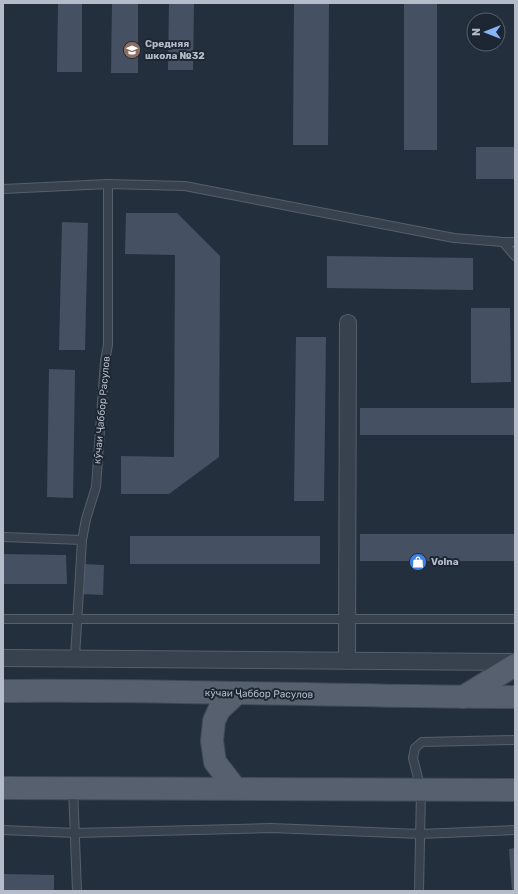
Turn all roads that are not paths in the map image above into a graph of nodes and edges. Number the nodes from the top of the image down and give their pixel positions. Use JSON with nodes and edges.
{"nodes":[{"id":1,"x":108,"y":184,"type":"junction"},
{"id":2,"x":3,"y":189,"type":"edge"},
{"id":3,"x":503,"y":242,"type":"junction"},
{"id":4,"x":515,"y":242,"type":"edge"},
{"id":5,"x":515,"y":256,"type":"edge"},
{"id":6,"x":348,"y":323,"type":"dead end"},
{"id":7,"x":3,"y":537,"type":"edge"},
{"id":8,"x":82,"y":540,"type":"junction"},
{"id":9,"x":348,"y":618,"type":"junction"},
{"id":10,"x":3,"y":619,"type":"edge"},
{"id":11,"x":515,"y":619,"type":"edge"},
{"id":12,"x":77,"y":620,"type":"junction"},
{"id":13,"x":75,"y":657,"type":"junction"},
{"id":14,"x":3,"y":658,"type":"edge"},
{"id":15,"x":347,"y":660,"type":"junction"},
{"id":16,"x":515,"y":662,"type":"edge"},
{"id":17,"x":515,"y":666,"type":"edge"},
{"id":18,"x":3,"y":691,"type":"edge"},
{"id":19,"x":236,"y":694,"type":"junction"},
{"id":20,"x":462,"y":697,"type":"junction"},
{"id":21,"x":515,"y":697,"type":"edge"},
{"id":22,"x":515,"y":740,"type":"edge"},
{"id":23,"x":3,"y":788,"type":"edge"},
{"id":24,"x":73,"y":788,"type":"junction"},
{"id":25,"x":235,"y":788,"type":"junction"},
{"id":26,"x":421,"y":790,"type":"junction"},
{"id":27,"x":515,"y":790,"type":"edge"},
{"id":28,"x":3,"y":830,"type":"edge"},
{"id":29,"x":515,"y":830,"type":"edge"},
{"id":30,"x":76,"y":833,"type":"junction"},
{"id":31,"x":420,"y":834,"type":"junction"},
{"id":32,"x":77,"y":891,"type":"edge"},
{"id":33,"x":420,"y":891,"type":"edge"}],
"edges":[{"from":1,"to":2,"type":"lane"},
{"from":1,"to":3,"type":"lane"},
{"from":1,"to":8,"type":"lane","name":"кӯчаи Ҷаббор Расулов"},
{"from":3,"to":4,"type":"lane"},
{"from":3,"to":5,"type":"lane"},
{"from":6,"to":9,"type":"street"},
{"from":7,"to":8,"type":"lane"},
{"from":8,"to":12,"type":"lane","name":"кӯчаи Ҷаббор Расулов"},
{"from":9,"to":11,"type":"lane"},
{"from":9,"to":12,"type":"lane"},
{"from":9,"to":15,"type":"street"},
{"from":10,"to":12,"type":"lane"},
{"from":12,"to":13,"type":"lane","name":"кӯчаи Ҷаббор Расулов"},
{"from":13,"to":14,"type":"street"},
{"from":13,"to":15,"type":"street"},
{"from":15,"to":16,"type":"street"},
{"from":17,"to":20,"type":"main road"},
{"from":18,"to":19,"type":"main road","name":"кӯчаи Ҷаббор Расулов"},
{"from":19,"to":20,"type":"main road","name":"кӯчаи Ҷаббор Расулов"},
{"from":19,"to":25,"type":"main road"},
{"from":20,"to":21,"type":"main road","name":"кӯчаи Ҷаббор Расулов"},
{"from":22,"to":26,"type":"lane"},
{"from":23,"to":24,"type":"main road"},
{"from":24,"to":25,"type":"main road"},
{"from":24,"to":30,"type":"lane"},
{"from":25,"to":26,"type":"main road"},
{"from":26,"to":27,"type":"main road"},
{"from":26,"to":31,"type":"lane"},
{"from":28,"to":30,"type":"lane"},
{"from":29,"to":31,"type":"lane"},
{"from":30,"to":31,"type":"lane"},
{"from":30,"to":32,"type":"lane"},
{"from":31,"to":33,"type":"lane"}]}
